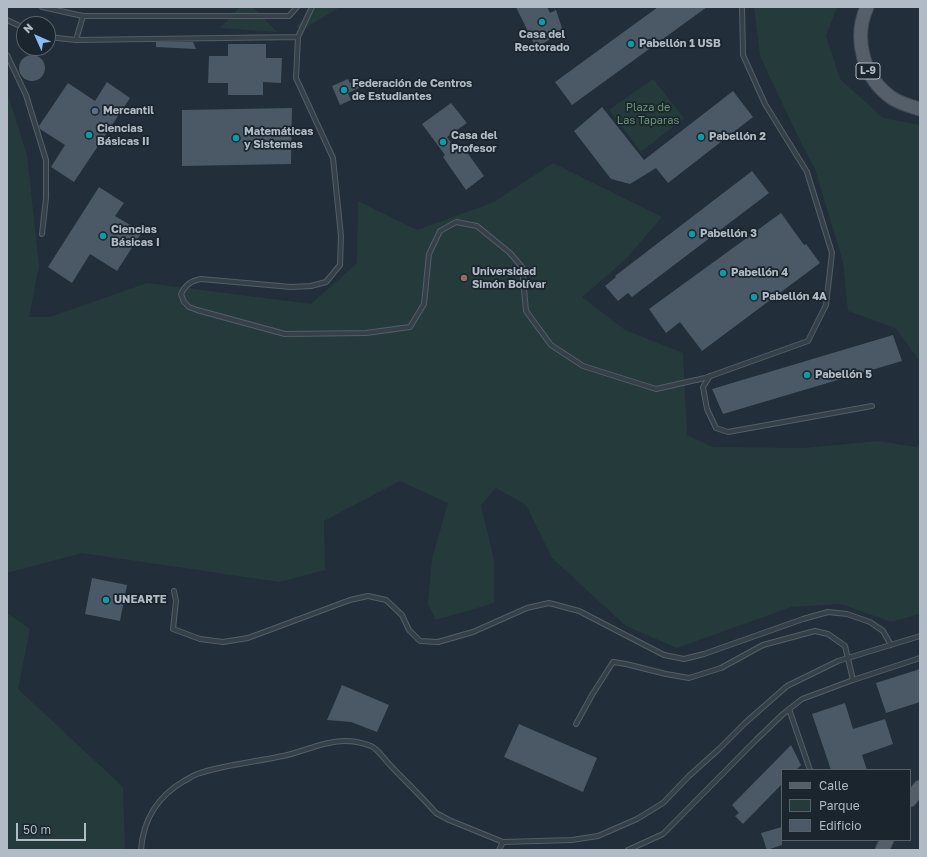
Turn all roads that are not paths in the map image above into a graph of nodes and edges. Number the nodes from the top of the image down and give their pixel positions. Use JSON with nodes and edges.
{"nodes":[{"id":1,"x":42,"y":7,"type":"edge"},
{"id":2,"x":297,"y":7,"type":"edge"},
{"id":3,"x":312,"y":7,"type":"edge"},
{"id":4,"x":742,"y":7,"type":"edge"},
{"id":5,"x":867,"y":7,"type":"edge"},
{"id":6,"x":83,"y":16,"type":"junction"},
{"id":7,"x":298,"y":37,"type":"junction"},
{"id":8,"x":56,"y":38,"type":"edge"},
{"id":9,"x":76,"y":40,"type":"junction"},
{"id":10,"x":7,"y":55,"type":"edge"},
{"id":11,"x":920,"y":109,"type":"edge"},
{"id":12,"x":42,"y":234,"type":"dead end"},
{"id":13,"x":710,"y":376,"type":"junction"},
{"id":14,"x":872,"y":406,"type":"dead end"},
{"id":15,"x":174,"y":590,"type":"dead end"},
{"id":16,"x":920,"y":636,"type":"edge"},
{"id":17,"x":891,"y":645,"type":"junction"},
{"id":18,"x":849,"y":658,"type":"junction"},
{"id":19,"x":920,"y":658,"type":"edge"},
{"id":20,"x":853,"y":680,"type":"junction"},
{"id":21,"x":789,"y":709,"type":"junction"},
{"id":22,"x":576,"y":724,"type":"dead end"},
{"id":23,"x":810,"y":769,"type":"edge"},
{"id":24,"x":920,"y":787,"type":"edge"},
{"id":25,"x":911,"y":799,"type":"edge"},
{"id":26,"x":886,"y":841,"type":"edge"},
{"id":27,"x":503,"y":842,"type":"junction"},
{"id":28,"x":141,"y":850,"type":"edge"},
{"id":29,"x":499,"y":850,"type":"edge"},
{"id":30,"x":628,"y":850,"type":"edge"},
{"id":31,"x":882,"y":850,"type":"edge"}],
"edges":[{"from":1,"to":6,"type":"lane"},
{"from":2,"to":6,"type":"lane"},
{"from":3,"to":7,"type":"lane"},
{"from":4,"to":13,"type":"lane"},
{"from":5,"to":11,"type":"main road","number":"L-9"},
{"from":6,"to":9,"type":"lane"},
{"from":7,"to":9,"type":"lane"},
{"from":7,"to":13,"type":"lane"},
{"from":8,"to":9,"type":"lane"},
{"from":10,"to":12,"type":"lane"},
{"from":13,"to":14,"type":"lane"},
{"from":15,"to":17,"type":"lane"},
{"from":16,"to":17,"type":"lane"},
{"from":17,"to":18,"type":"lane"},
{"from":18,"to":20,"type":"lane"},
{"from":18,"to":22,"type":"lane"},
{"from":18,"to":27,"type":"lane"},
{"from":19,"to":20,"type":"lane"},
{"from":20,"to":21,"type":"lane"},
{"from":21,"to":23,"type":"lane"},
{"from":21,"to":30,"type":"lane"},
{"from":24,"to":25,"type":"main road"},
{"from":26,"to":31,"type":"main road"},
{"from":27,"to":28,"type":"lane"},
{"from":27,"to":29,"type":"lane"}]}
